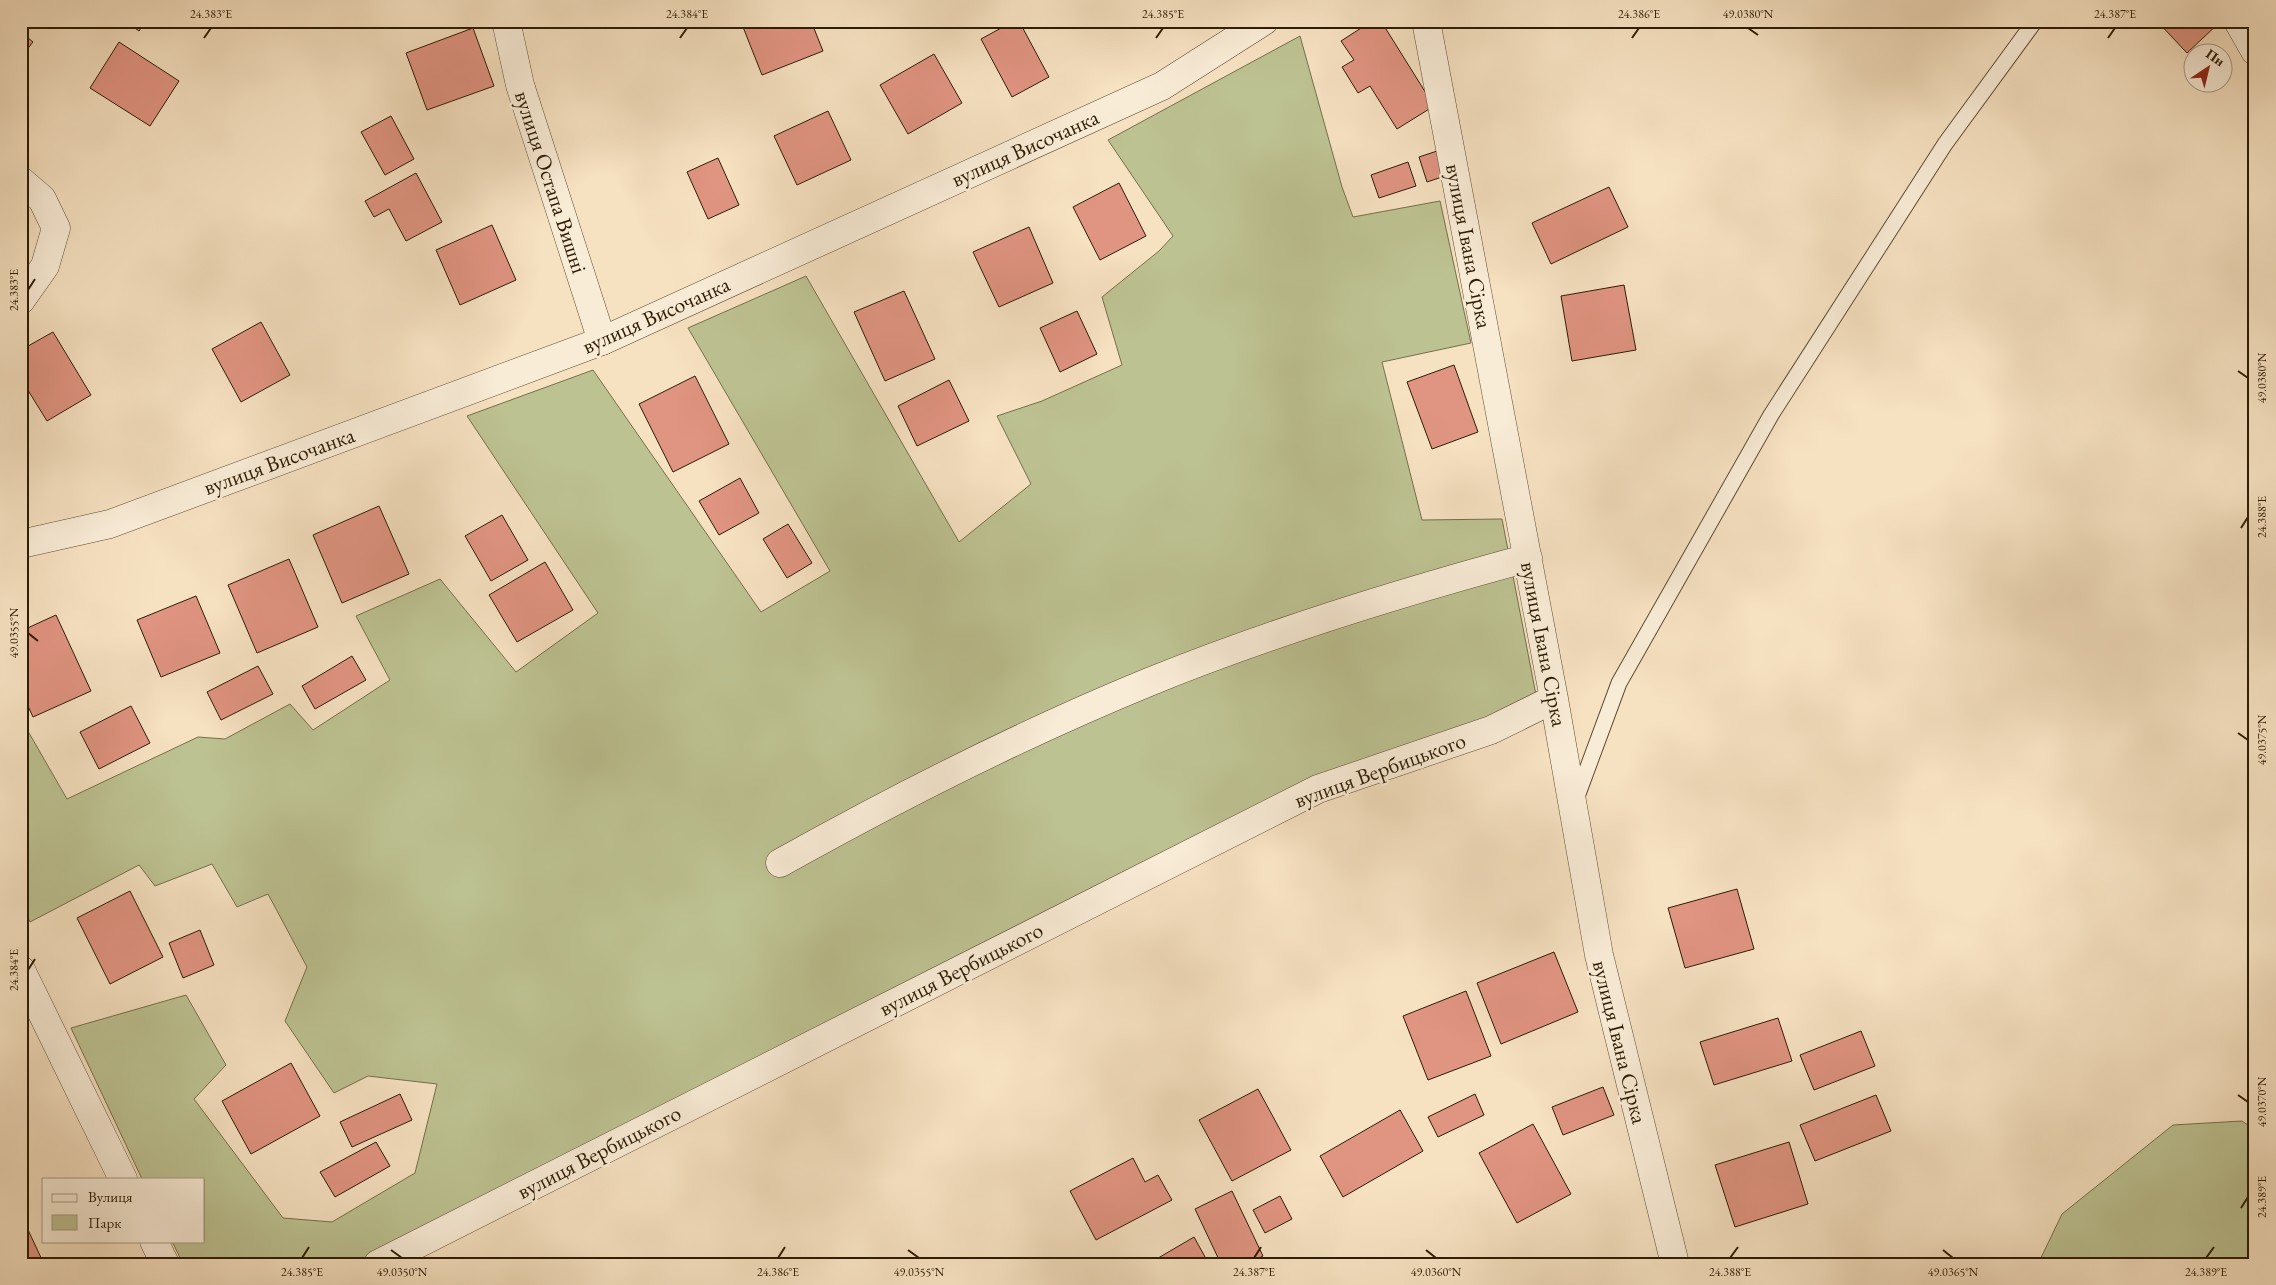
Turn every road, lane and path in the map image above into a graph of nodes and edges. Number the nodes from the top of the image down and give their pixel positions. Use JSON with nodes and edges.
{"nodes":[{"id":1,"x":506,"y":21,"type":"edge"},
{"id":2,"x":1264,"y":21,"type":"edge"},
{"id":3,"x":1426,"y":21,"type":"edge"},
{"id":4,"x":2035,"y":21,"type":"edge"},
{"id":5,"x":2238,"y":21,"type":"edge"},
{"id":6,"x":2255,"y":51,"type":"edge"},
{"id":7,"x":21,"y":181,"type":"edge"},
{"id":8,"x":21,"y":300,"type":"edge"},
{"id":9,"x":602,"y":341,"type":"junction"},
{"id":10,"x":21,"y":544,"type":"edge"},
{"id":11,"x":1528,"y":558,"type":"junction"},
{"id":12,"x":1554,"y":699,"type":"junction"},
{"id":13,"x":1574,"y":806,"type":"junction"},
{"id":14,"x":780,"y":863,"type":"dead end"},
{"id":15,"x":21,"y":970,"type":"edge"},
{"id":16,"x":123,"y":1178,"type":"edge"},
{"id":17,"x":154,"y":1242,"type":"edge"},
{"id":18,"x":165,"y":1264,"type":"edge"},
{"id":19,"x":378,"y":1264,"type":"edge"},
{"id":20,"x":1675,"y":1264,"type":"edge"}],
"edges":[{"from":1,"to":9,"type":"street","name":"вулиця Остапа Вишні"},
{"from":2,"to":9,"type":"street","name":"вулиця Височанка"},
{"from":3,"to":11,"type":"street","name":"вулиця Івана Сірка"},
{"from":4,"to":13,"type":"lane"},
{"from":5,"to":6,"type":"street"},
{"from":7,"to":8,"type":"street"},
{"from":9,"to":10,"type":"street","name":"вулиця Височанка"},
{"from":11,"to":12,"type":"street","name":"вулиця Івана Сірка"},
{"from":11,"to":14,"type":"street"},
{"from":12,"to":13,"type":"street","name":"вулиця Івана Сірка"},
{"from":12,"to":19,"type":"street","name":"вулиця Вербицького"},
{"from":13,"to":20,"type":"street","name":"вулиця Івана Сірка"},
{"from":15,"to":16,"type":"street"},
{"from":17,"to":18,"type":"street"}]}
